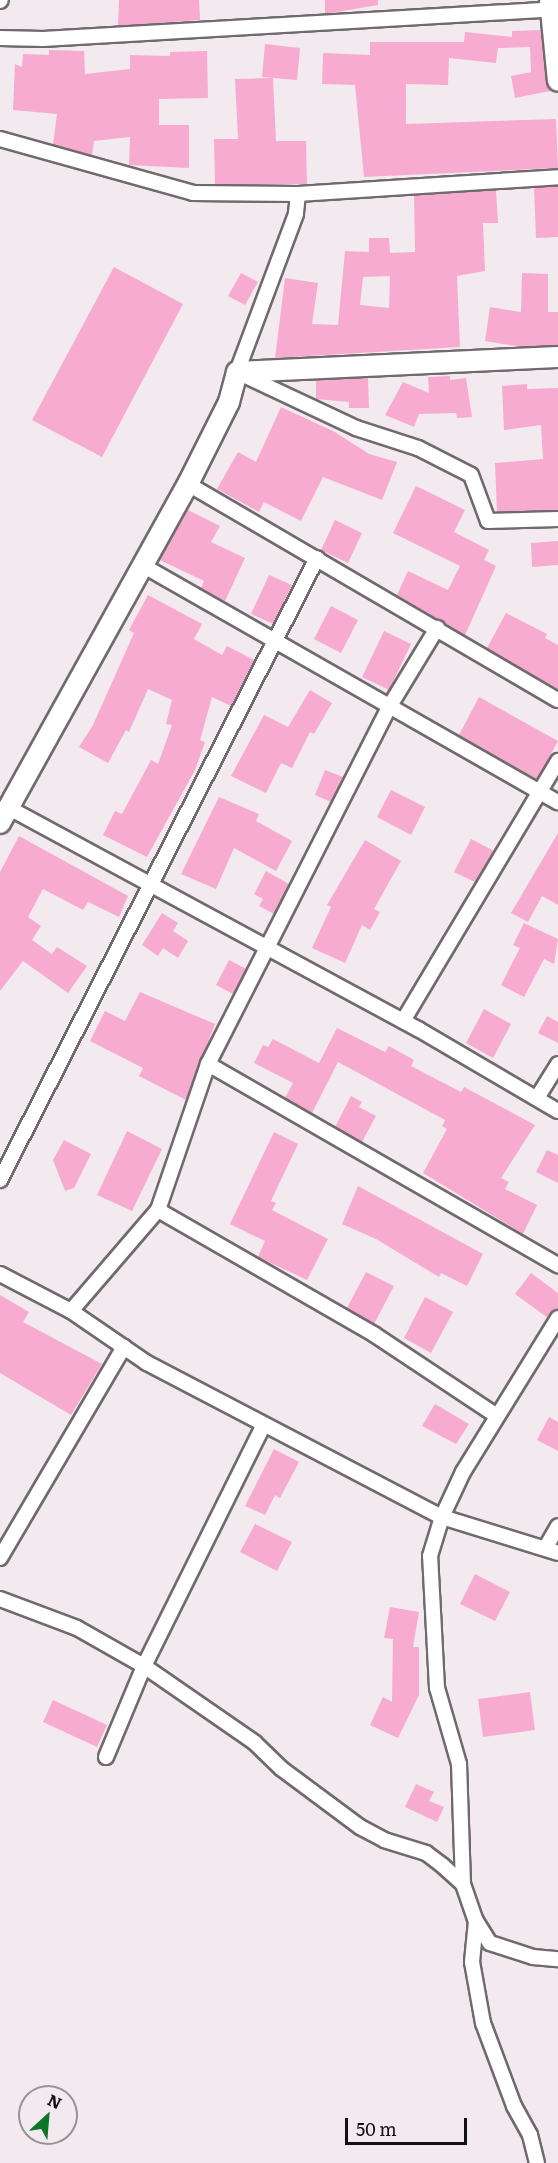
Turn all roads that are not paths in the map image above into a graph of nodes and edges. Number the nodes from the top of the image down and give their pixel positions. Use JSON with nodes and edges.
{"nodes":[{"id":1,"x":553,"y":6,"type":"edge"},
{"id":2,"x":0,"y":38,"type":"edge"},
{"id":3,"x":558,"y":81,"type":"edge"},
{"id":4,"x":0,"y":139,"type":"edge"},
{"id":5,"x":558,"y":177,"type":"edge"},
{"id":6,"x":298,"y":194,"type":"junction"},
{"id":7,"x":558,"y":357,"type":"edge"},
{"id":8,"x":237,"y":372,"type":"junction"},
{"id":9,"x":189,"y":484,"type":"junction"},
{"id":10,"x":558,"y":519,"type":"edge"},
{"id":11,"x":317,"y":558,"type":"junction"},
{"id":12,"x":142,"y":565,"type":"junction"},
{"id":13,"x":436,"y":628,"type":"junction"},
{"id":14,"x":274,"y":642,"type":"junction"},
{"id":15,"x":558,"y":700,"type":"edge"},
{"id":16,"x":388,"y":709,"type":"junction"},
{"id":17,"x":558,"y":761,"type":"edge"},
{"id":18,"x":540,"y":791,"type":"junction"},
{"id":19,"x":558,"y":802,"type":"edge"},
{"id":20,"x":4,"y":815,"type":"edge"},
{"id":21,"x":151,"y":886,"type":"junction"},
{"id":22,"x":266,"y":947,"type":"junction"},
{"id":23,"x":403,"y":1022,"type":"junction"},
{"id":24,"x":208,"y":1064,"type":"junction"},
{"id":25,"x":558,"y":1064,"type":"edge"},
{"id":26,"x":537,"y":1098,"type":"junction"},
{"id":27,"x":558,"y":1111,"type":"edge"},
{"id":28,"x":0,"y":1180,"type":"edge"},
{"id":29,"x":158,"y":1210,"type":"junction"},
{"id":30,"x":558,"y":1265,"type":"edge"},
{"id":31,"x":0,"y":1274,"type":"edge"},
{"id":32,"x":71,"y":1311,"type":"junction"},
{"id":33,"x":558,"y":1318,"type":"edge"},
{"id":34,"x":124,"y":1347,"type":"junction"},
{"id":35,"x":497,"y":1416,"type":"junction"},
{"id":36,"x":263,"y":1426,"type":"junction"},
{"id":37,"x":442,"y":1517,"type":"junction"},
{"id":38,"x":558,"y":1526,"type":"edge"},
{"id":39,"x":552,"y":1550,"type":"edge"},
{"id":40,"x":0,"y":1558,"type":"edge"},
{"id":41,"x":0,"y":1599,"type":"edge"},
{"id":42,"x":144,"y":1666,"type":"junction"},
{"id":43,"x":106,"y":1757,"type":"dead end"},
{"id":44,"x":463,"y":1884,"type":"junction"},
{"id":45,"x":476,"y":1922,"type":"junction"},
{"id":46,"x":558,"y":1959,"type":"edge"},
{"id":47,"x":537,"y":2163,"type":"edge"}],
"edges":[{"from":1,"to":2,"type":"street"},
{"from":1,"to":3,"type":"street"},
{"from":4,"to":6,"type":"street"},
{"from":5,"to":6,"type":"street"},
{"from":6,"to":8,"type":"street"},
{"from":7,"to":8,"type":"street"},
{"from":8,"to":9,"type":"street"},
{"from":8,"to":10,"type":"street"},
{"from":9,"to":11,"type":"street"},
{"from":9,"to":12,"type":"street"},
{"from":11,"to":13,"type":"street"},
{"from":11,"to":14,"type":"street"},
{"from":12,"to":14,"type":"street"},
{"from":12,"to":20,"type":"street"},
{"from":13,"to":15,"type":"street"},
{"from":13,"to":16,"type":"street"},
{"from":14,"to":16,"type":"street"},
{"from":14,"to":21,"type":"street"},
{"from":16,"to":18,"type":"street"},
{"from":16,"to":22,"type":"street"},
{"from":17,"to":18,"type":"street"},
{"from":18,"to":19,"type":"street"},
{"from":18,"to":23,"type":"street"},
{"from":20,"to":21,"type":"street"},
{"from":21,"to":22,"type":"street"},
{"from":21,"to":28,"type":"street"},
{"from":22,"to":23,"type":"street"},
{"from":22,"to":24,"type":"street"},
{"from":23,"to":26,"type":"street"},
{"from":24,"to":29,"type":"street"},
{"from":24,"to":30,"type":"street"},
{"from":25,"to":26,"type":"street"},
{"from":26,"to":27,"type":"street"},
{"from":29,"to":32,"type":"street"},
{"from":29,"to":35,"type":"street"},
{"from":31,"to":32,"type":"street"},
{"from":32,"to":34,"type":"street"},
{"from":33,"to":35,"type":"street"},
{"from":34,"to":36,"type":"street"},
{"from":34,"to":40,"type":"street"},
{"from":35,"to":37,"type":"street"},
{"from":36,"to":37,"type":"street"},
{"from":36,"to":42,"type":"street"},
{"from":37,"to":39,"type":"street"},
{"from":37,"to":44,"type":"street"},
{"from":38,"to":39,"type":"street"},
{"from":41,"to":42,"type":"street"},
{"from":42,"to":43,"type":"street"},
{"from":42,"to":44,"type":"street"},
{"from":44,"to":45,"type":"street"},
{"from":45,"to":46,"type":"street"},
{"from":45,"to":47,"type":"street"}]}
